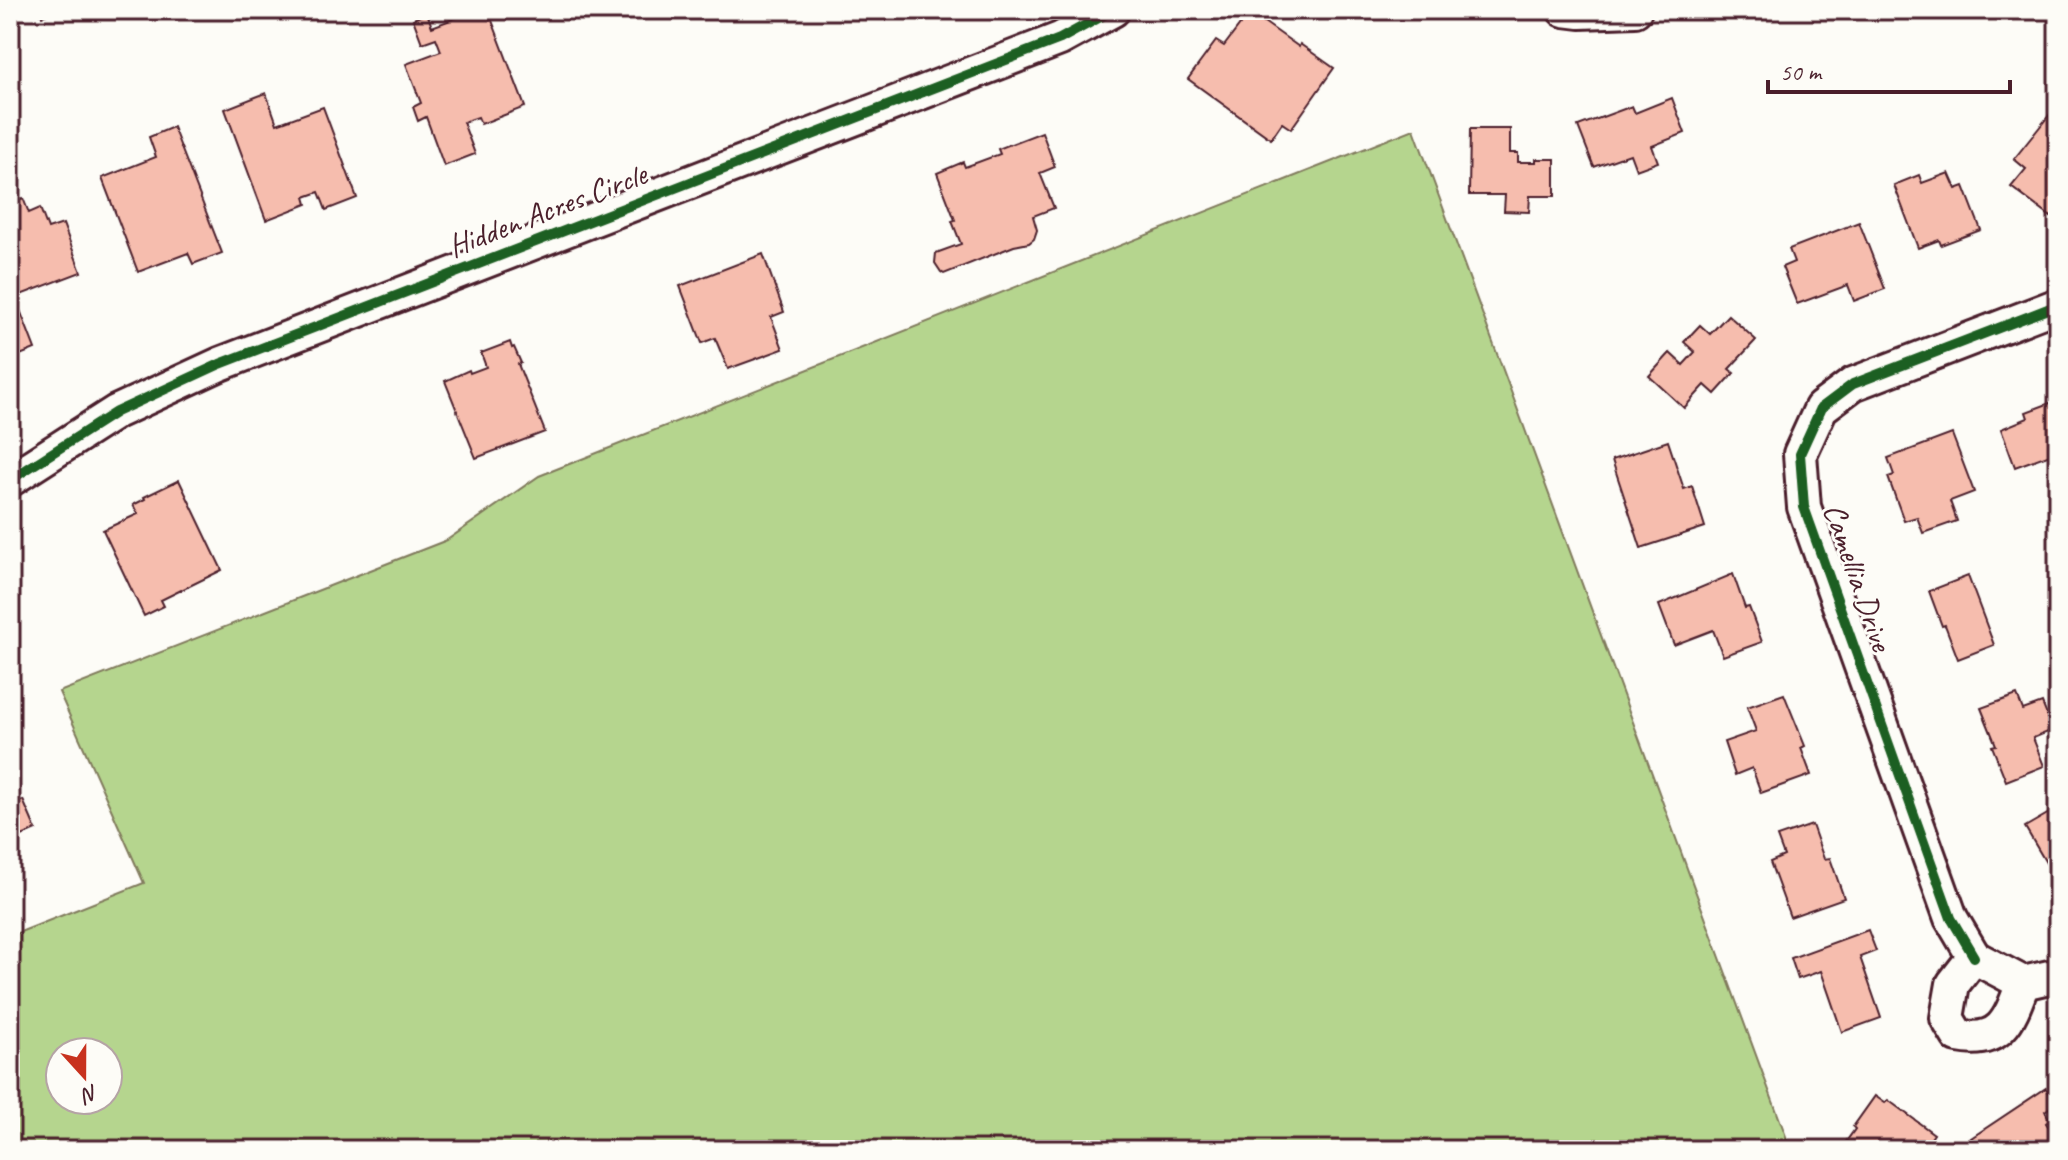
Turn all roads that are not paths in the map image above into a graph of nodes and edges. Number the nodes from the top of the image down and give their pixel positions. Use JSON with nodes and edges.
{"nodes":[{"id":1,"x":1113,"y":10,"type":"edge"},
{"id":2,"x":1564,"y":10,"type":"edge"},
{"id":3,"x":1635,"y":10,"type":"edge"},
{"id":4,"x":2058,"y":305,"type":"edge"},
{"id":5,"x":10,"y":480,"type":"edge"},
{"id":6,"x":1974,"y":957,"type":"junction"},
{"id":7,"x":2058,"y":975,"type":"edge"},
{"id":8,"x":2023,"y":983,"type":"junction"}],
"edges":[{"from":1,"to":5,"type":"street","name":"Hidden Acres Circle"},
{"from":2,"to":3,"type":"street"},
{"from":4,"to":6,"type":"street","name":"Camellia Drive"},
{"from":6,"to":8,"type":"street"},
{"from":6,"to":8,"type":"street"},
{"from":7,"to":8,"type":"street"}]}
